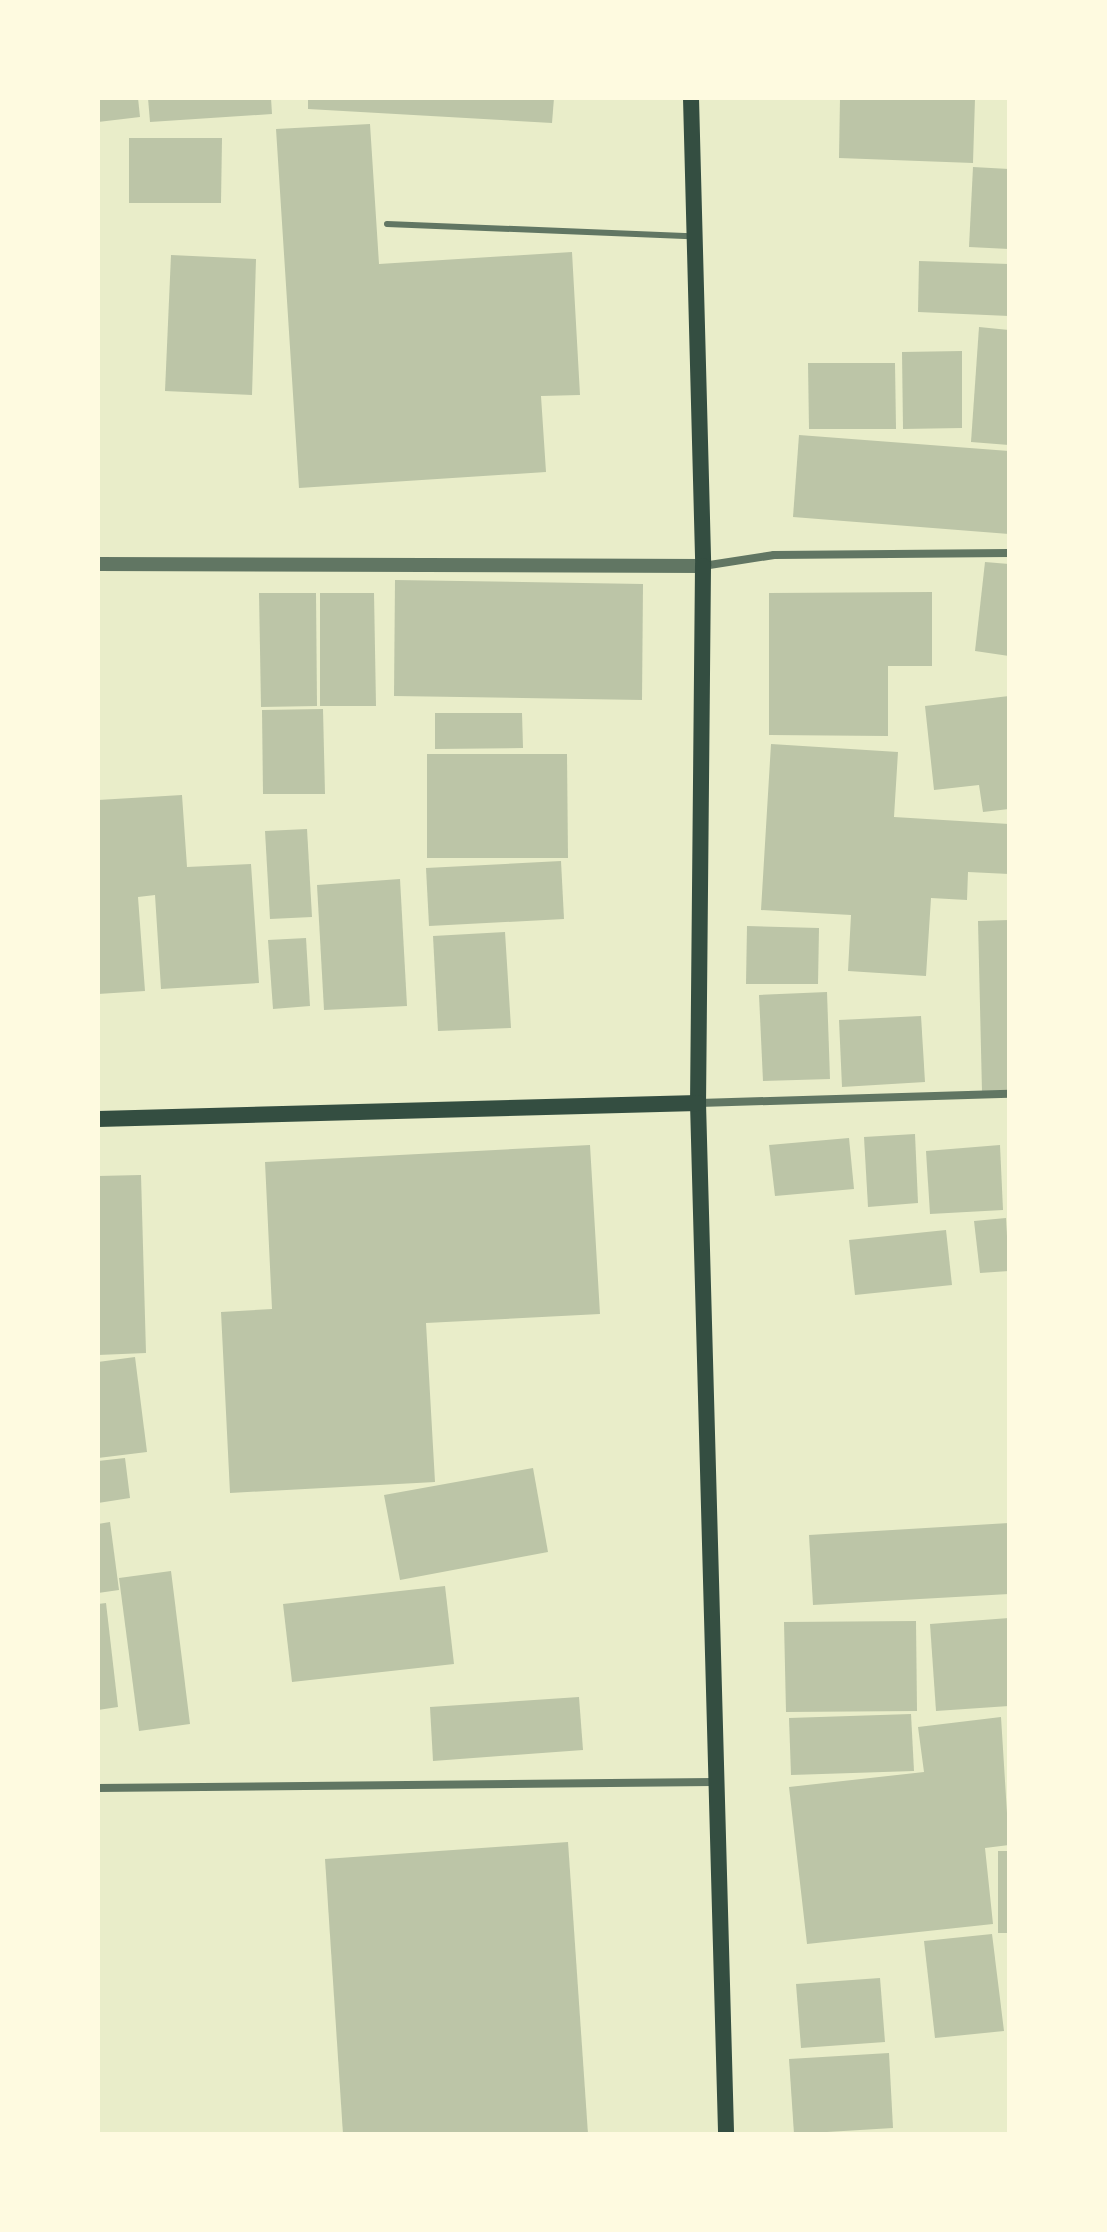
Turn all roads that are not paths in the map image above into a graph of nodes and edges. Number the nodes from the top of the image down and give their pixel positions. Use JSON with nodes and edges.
{"nodes":[{"id":1,"x":691,"y":98,"type":"edge"},
{"id":2,"x":387,"y":224,"type":"dead end"},
{"id":3,"x":691,"y":236,"type":"junction"},
{"id":4,"x":1009,"y":553,"type":"edge"},
{"id":5,"x":98,"y":564,"type":"edge"},
{"id":6,"x":703,"y":566,"type":"junction"},
{"id":7,"x":1009,"y":1094,"type":"edge"},
{"id":8,"x":698,"y":1103,"type":"junction"},
{"id":9,"x":98,"y":1119,"type":"edge"},
{"id":10,"x":713,"y":1782,"type":"junction"},
{"id":11,"x":98,"y":1788,"type":"edge"},
{"id":12,"x":726,"y":2134,"type":"edge"}],
"edges":[{"from":1,"to":3,"type":"main road"},
{"from":2,"to":3,"type":"lane"},
{"from":3,"to":6,"type":"main road"},
{"from":4,"to":6,"type":"street"},
{"from":5,"to":6,"type":"street"},
{"from":6,"to":8,"type":"main road"},
{"from":7,"to":8,"type":"street"},
{"from":8,"to":9,"type":"main road"},
{"from":8,"to":10,"type":"main road"},
{"from":10,"to":11,"type":"street"},
{"from":10,"to":12,"type":"main road"}]}
